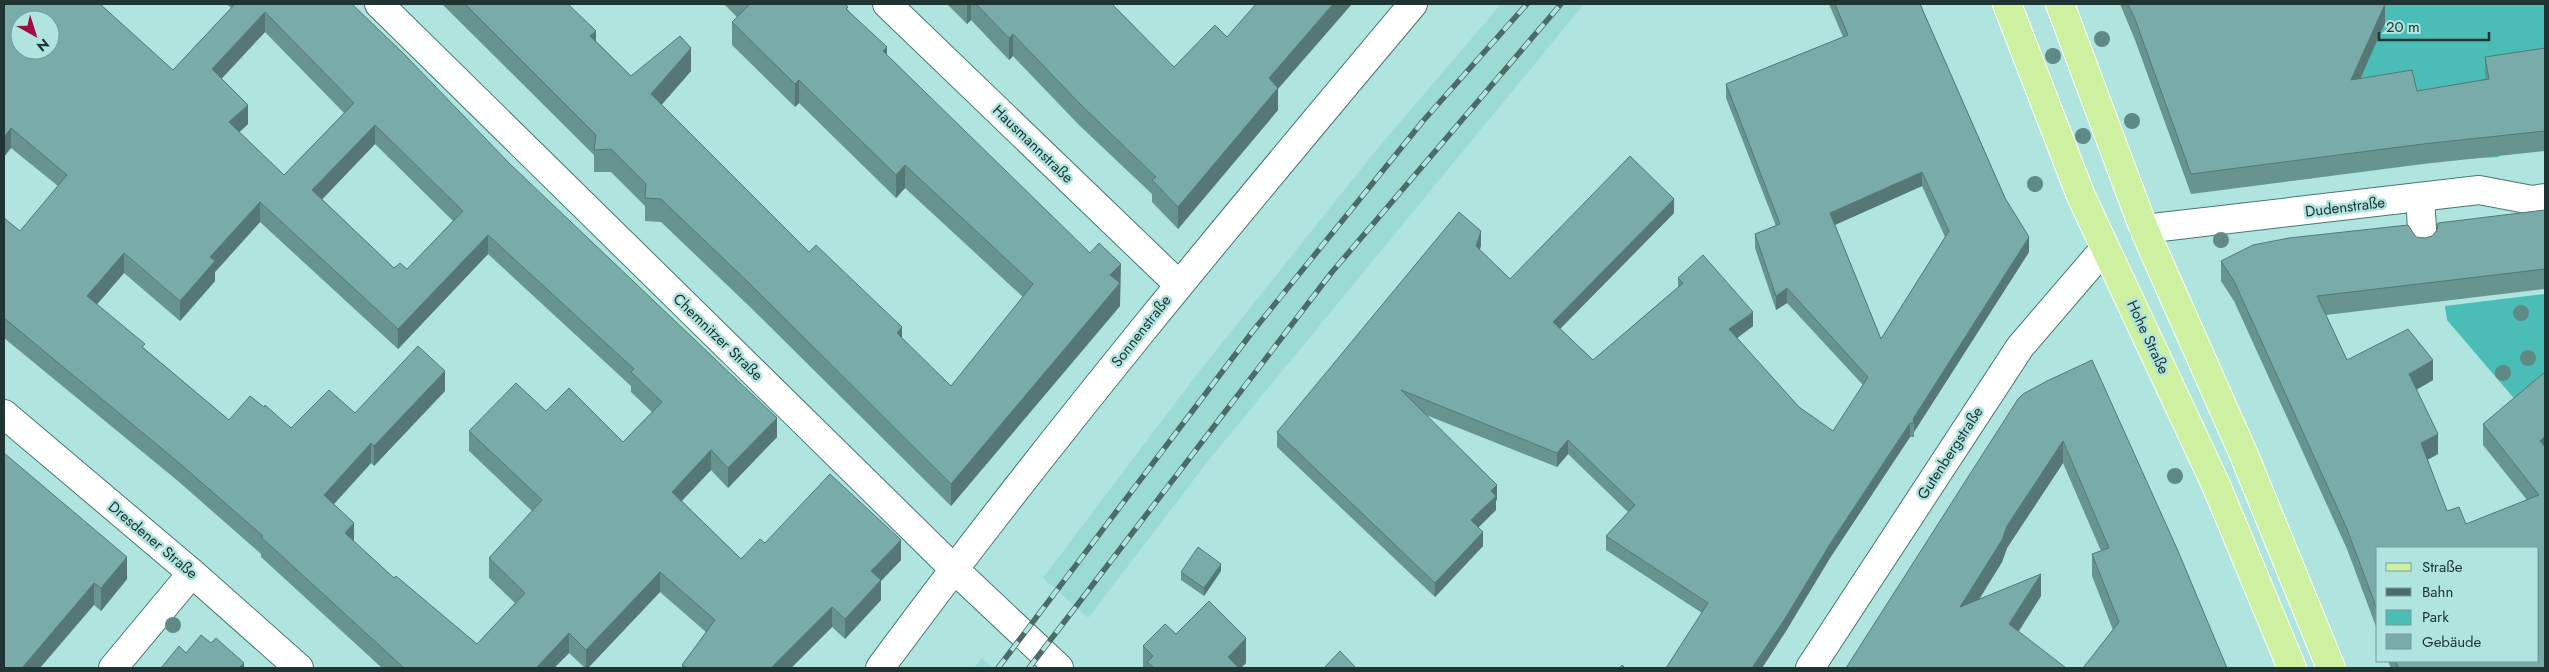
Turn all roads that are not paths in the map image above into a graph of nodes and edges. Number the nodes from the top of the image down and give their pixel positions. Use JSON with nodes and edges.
{"nodes":[{"id":1,"x":379,"y":4,"type":"edge"},
{"id":2,"x":887,"y":4,"type":"edge"},
{"id":3,"x":1413,"y":4,"type":"edge"},
{"id":4,"x":2007,"y":4,"type":"edge"},
{"id":5,"x":2060,"y":4,"type":"edge"},
{"id":6,"x":2420,"y":198,"type":"junction"},
{"id":7,"x":2545,"y":198,"type":"edge"},
{"id":8,"x":2144,"y":229,"type":"junction"},
{"id":9,"x":2423,"y":244,"type":"edge"},
{"id":10,"x":2105,"y":248,"type":"junction"},
{"id":11,"x":1178,"y":284,"type":"junction"},
{"id":12,"x":4,"y":414,"type":"edge"},
{"id":13,"x":954,"y":569,"type":"junction"},
{"id":14,"x":192,"y":573,"type":"junction"},
{"id":15,"x":113,"y":668,"type":"edge"},
{"id":16,"x":299,"y":668,"type":"edge"},
{"id":17,"x":880,"y":668,"type":"edge"},
{"id":18,"x":1059,"y":668,"type":"edge"},
{"id":19,"x":1810,"y":668,"type":"edge"},
{"id":20,"x":2292,"y":668,"type":"edge"},
{"id":21,"x":2332,"y":668,"type":"edge"}],
"edges":[{"from":1,"to":13,"type":"street","name":"Chemnitzer Straße"},
{"from":2,"to":11,"type":"street","name":"Hausmannstraße"},
{"from":3,"to":11,"type":"street","name":"Sonnenstraße"},
{"from":4,"to":10,"type":"main road","name":"Hohe Straße"},
{"from":5,"to":8,"type":"main road"},
{"from":6,"to":7,"type":"street","name":"Dudenstraße"},
{"from":6,"to":8,"type":"street","name":"Dudenstraße"},
{"from":6,"to":9,"type":"street"},
{"from":8,"to":10,"type":"main road"},
{"from":8,"to":21,"type":"main road"},
{"from":10,"to":19,"type":"street","name":"Gutenbergstraße"},
{"from":10,"to":20,"type":"main road","name":"Hohe Straße"},
{"from":11,"to":13,"type":"street","name":"Sonnenstraße"},
{"from":12,"to":14,"type":"street","name":"Dresdener Straße"},
{"from":13,"to":17,"type":"street","name":"Sonnenstraße"},
{"from":13,"to":18,"type":"street","name":"Chemnitzer Straße"},
{"from":14,"to":15,"type":"street"},
{"from":14,"to":16,"type":"street","name":"Dresdener Straße"}]}
